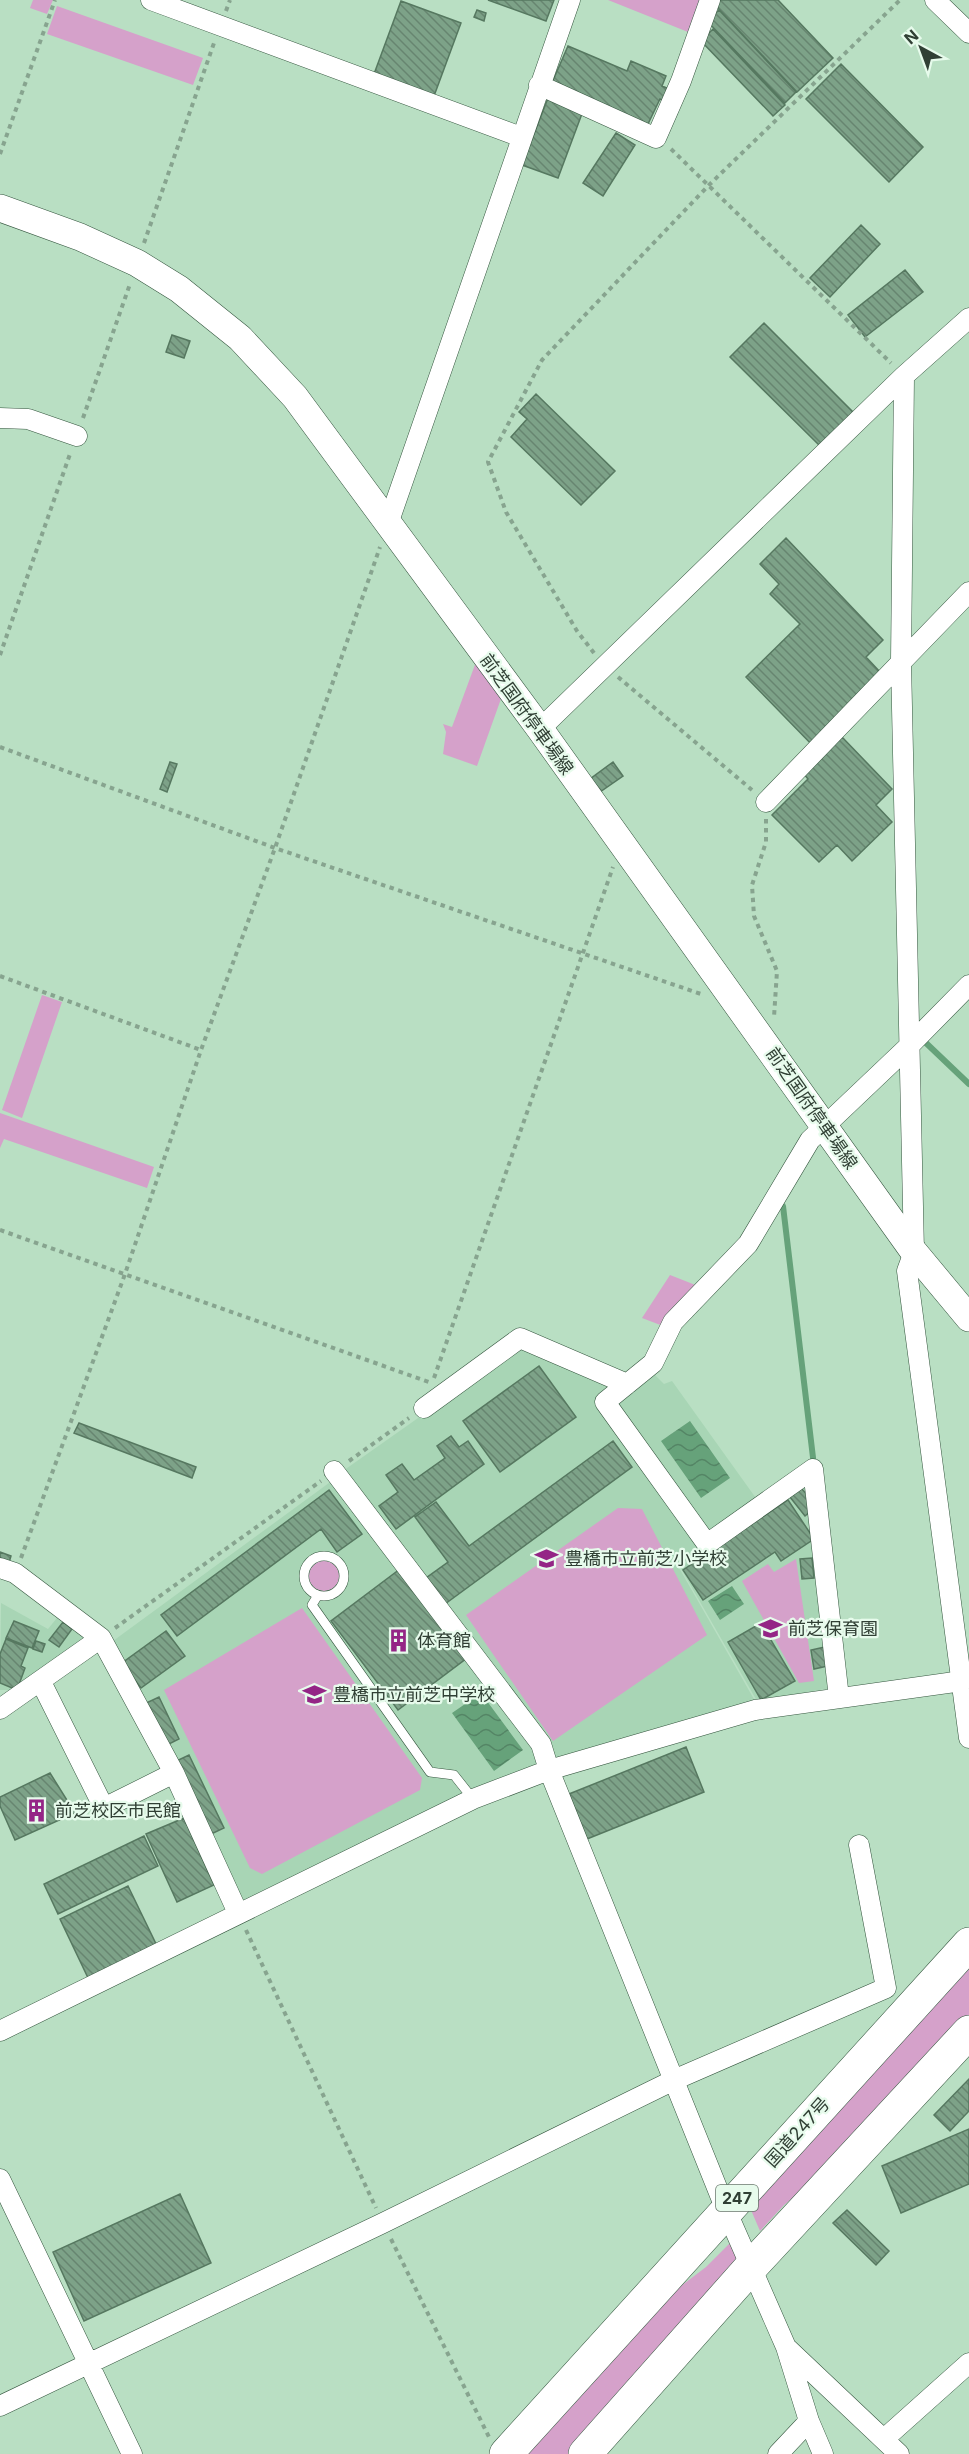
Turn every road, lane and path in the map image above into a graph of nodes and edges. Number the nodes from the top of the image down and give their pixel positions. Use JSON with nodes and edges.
{"nodes":[{"id":1,"x":56,"y":0,"type":"edge"},
{"id":2,"x":151,"y":0,"type":"edge"},
{"id":3,"x":230,"y":0,"type":"edge"},
{"id":4,"x":570,"y":0,"type":"edge"},
{"id":5,"x":710,"y":0,"type":"edge"},
{"id":6,"x":900,"y":0,"type":"edge"},
{"id":7,"x":935,"y":0,"type":"edge"},
{"id":8,"x":220,"y":26,"type":"junction"},
{"id":9,"x":969,"y":33,"type":"edge"},
{"id":10,"x":539,"y":86,"type":"junction"},
{"id":11,"x":521,"y":137,"type":"junction"},
{"id":12,"x":656,"y":138,"type":"junction"},
{"id":13,"x":0,"y":154,"type":"edge"},
{"id":14,"x":709,"y":185,"type":"junction"},
{"id":15,"x":0,"y":208,"type":"edge"},
{"id":16,"x":137,"y":263,"type":"junction"},
{"id":17,"x":969,"y":318,"type":"edge"},
{"id":18,"x":904,"y":376,"type":"junction"},
{"id":19,"x":0,"y":418,"type":"edge"},
{"id":20,"x":77,"y":436,"type":"junction"},
{"id":21,"x":388,"y":524,"type":"junction"},
{"id":22,"x":969,"y":592,"type":"edge"},
{"id":23,"x":0,"y":655,"type":"edge"},
{"id":24,"x":901,"y":662,"type":"junction"},
{"id":25,"x":606,"y":667,"type":"junction"},
{"id":26,"x":540,"y":729,"type":"junction"},
{"id":27,"x":0,"y":747,"type":"edge"},
{"id":28,"x":766,"y":802,"type":"junction"},
{"id":29,"x":622,"y":844,"type":"junction"},
{"id":30,"x":275,"y":848,"type":"junction"},
{"id":31,"x":583,"y":952,"type":"junction"},
{"id":32,"x":0,"y":976,"type":"edge"},
{"id":33,"x":969,"y":985,"type":"edge"},
{"id":34,"x":735,"y":999,"type":"junction"},
{"id":35,"x":909,"y":1046,"type":"junction"},
{"id":36,"x":770,"y":1048,"type":"junction"},
{"id":37,"x":201,"y":1050,"type":"junction"},
{"id":38,"x":824,"y":1126,"type":"junction"},
{"id":39,"x":0,"y":1230,"type":"edge"},
{"id":40,"x":914,"y":1252,"type":"junction"},
{"id":41,"x":125,"y":1274,"type":"junction"},
{"id":42,"x":969,"y":1318,"type":"edge"},
{"id":43,"x":432,"y":1383,"type":"junction"},
{"id":44,"x":627,"y":1384,"type":"junction"},
{"id":45,"x":424,"y":1408,"type":"junction"},
{"id":46,"x":334,"y":1471,"type":"junction"},
{"id":47,"x":8,"y":1571,"type":"edge"},
{"id":48,"x":318,"y":1595,"type":"junction"},
{"id":49,"x":101,"y":1638,"type":"junction"},
{"id":50,"x":966,"y":1677,"type":"edge"},
{"id":51,"x":41,"y":1682,"type":"junction"},
{"id":52,"x":839,"y":1698,"type":"junction"},
{"id":53,"x":0,"y":1709,"type":"edge"},
{"id":54,"x":969,"y":1738,"type":"edge"},
{"id":55,"x":549,"y":1770,"type":"junction"},
{"id":56,"x":174,"y":1773,"type":"junction"},
{"id":57,"x":473,"y":1799,"type":"junction"},
{"id":58,"x":859,"y":1845,"type":"dead end"},
{"id":59,"x":238,"y":1913,"type":"junction"},
{"id":60,"x":969,"y":1944,"type":"edge"},
{"id":61,"x":0,"y":2031,"type":"edge"},
{"id":62,"x":969,"y":2032,"type":"edge"},
{"id":63,"x":674,"y":2080,"type":"junction"},
{"id":64,"x":0,"y":2179,"type":"edge"},
{"id":65,"x":726,"y":2210,"type":"junction"},
{"id":66,"x":383,"y":2223,"type":"junction"},
{"id":67,"x":751,"y":2267,"type":"junction"},
{"id":68,"x":786,"y":2347,"type":"junction"},
{"id":69,"x":89,"y":2363,"type":"junction"},
{"id":70,"x":969,"y":2364,"type":"edge"},
{"id":71,"x":0,"y":2406,"type":"edge"},
{"id":72,"x":809,"y":2421,"type":"junction"},
{"id":73,"x":884,"y":2439,"type":"junction"},
{"id":74,"x":499,"y":2449,"type":"edge"},
{"id":75,"x":132,"y":2454,"type":"edge"},
{"id":76,"x":585,"y":2454,"type":"edge"},
{"id":77,"x":778,"y":2454,"type":"edge"},
{"id":78,"x":823,"y":2454,"type":"edge"},
{"id":79,"x":899,"y":2454,"type":"edge"}],
"edges":[{"from":1,"to":13,"type":"path"},
{"from":2,"to":8,"type":"street"},
{"from":3,"to":8,"type":"path"},
{"from":4,"to":10,"type":"street"},
{"from":5,"to":12,"type":"street"},
{"from":6,"to":14,"type":"path"},
{"from":7,"to":9,"type":"street"},
{"from":8,"to":11,"type":"street"},
{"from":8,"to":16,"type":"path"},
{"from":10,"to":11,"type":"street"},
{"from":10,"to":12,"type":"street"},
{"from":11,"to":21,"type":"street"},
{"from":12,"to":14,"type":"path"},
{"from":14,"to":18,"type":"path"},
{"from":14,"to":25,"type":"path"},
{"from":15,"to":16,"type":"main road","name":"前芝国府停車場線"},
{"from":16,"to":20,"type":"path"},
{"from":16,"to":21,"type":"main road","name":"前芝国府停車場線"},
{"from":17,"to":18,"type":"street"},
{"from":18,"to":24,"type":"street"},
{"from":18,"to":25,"type":"street"},
{"from":19,"to":20,"type":"street"},
{"from":20,"to":23,"type":"path"},
{"from":21,"to":26,"type":"main road","name":"前芝国府停車場線"},
{"from":21,"to":30,"type":"path"},
{"from":22,"to":24,"type":"street"},
{"from":24,"to":28,"type":"street"},
{"from":24,"to":35,"type":"street"},
{"from":25,"to":26,"type":"street"},
{"from":25,"to":28,"type":"path"},
{"from":26,"to":29,"type":"main road","name":"前芝国府停車場線"},
{"from":27,"to":30,"type":"path"},
{"from":28,"to":36,"type":"path"},
{"from":29,"to":31,"type":"path"},
{"from":29,"to":34,"type":"main road","name":"前芝国府停車場線"},
{"from":30,"to":31,"type":"path"},
{"from":30,"to":37,"type":"path"},
{"from":31,"to":34,"type":"path"},
{"from":31,"to":43,"type":"path"},
{"from":32,"to":37,"type":"path"},
{"from":33,"to":35,"type":"street"},
{"from":34,"to":36,"type":"main road","name":"前芝国府停車場線"},
{"from":35,"to":38,"type":"street"},
{"from":35,"to":40,"type":"street"},
{"from":36,"to":38,"type":"main road","name":"前芝国府停車場線"},
{"from":37,"to":41,"type":"path"},
{"from":38,"to":40,"type":"main road","name":"前芝国府停車場線"},
{"from":38,"to":44,"type":"street"},
{"from":39,"to":41,"type":"path"},
{"from":40,"to":42,"type":"main road","name":"前芝国府停車場線"},
{"from":40,"to":50,"type":"street"},
{"from":41,"to":43,"type":"path"},
{"from":41,"to":47,"type":"path"},
{"from":43,"to":45,"type":"path"},
{"from":44,"to":45,"type":"street"},
{"from":44,"to":52,"type":"street"},
{"from":45,"to":46,"type":"path"},
{"from":46,"to":49,"type":"path"},
{"from":46,"to":55,"type":"street"},
{"from":47,"to":49,"type":"street"},
{"from":48,"to":48,"type":"lane"},
{"from":48,"to":57,"type":"lane"},
{"from":49,"to":51,"type":"street"},
{"from":49,"to":56,"type":"street"},
{"from":50,"to":52,"type":"street"},
{"from":50,"to":54,"type":"street"},
{"from":51,"to":53,"type":"street"},
{"from":51,"to":56,"type":"street"},
{"from":52,"to":55,"type":"street"},
{"from":55,"to":57,"type":"street"},
{"from":55,"to":63,"type":"street"},
{"from":56,"to":59,"type":"street"},
{"from":57,"to":59,"type":"street"},
{"from":58,"to":63,"type":"street"},
{"from":59,"to":61,"type":"street"},
{"from":59,"to":66,"type":"path"},
{"from":60,"to":65,"type":"highway","name":"国道247号","number":"247"},
{"from":62,"to":67,"type":"highway"},
{"from":63,"to":65,"type":"street"},
{"from":63,"to":66,"type":"street"},
{"from":64,"to":69,"type":"street"},
{"from":65,"to":67,"type":"street"},
{"from":65,"to":74,"type":"highway","name":"国道247号","number":"247"},
{"from":66,"to":69,"type":"street"},
{"from":66,"to":74,"type":"path"},
{"from":67,"to":68,"type":"street"},
{"from":67,"to":76,"type":"highway"},
{"from":68,"to":72,"type":"street"},
{"from":68,"to":73,"type":"street"},
{"from":69,"to":71,"type":"street"},
{"from":69,"to":75,"type":"street"},
{"from":70,"to":73,"type":"street"},
{"from":72,"to":77,"type":"street"},
{"from":72,"to":78,"type":"street"},
{"from":73,"to":79,"type":"street"}]}
